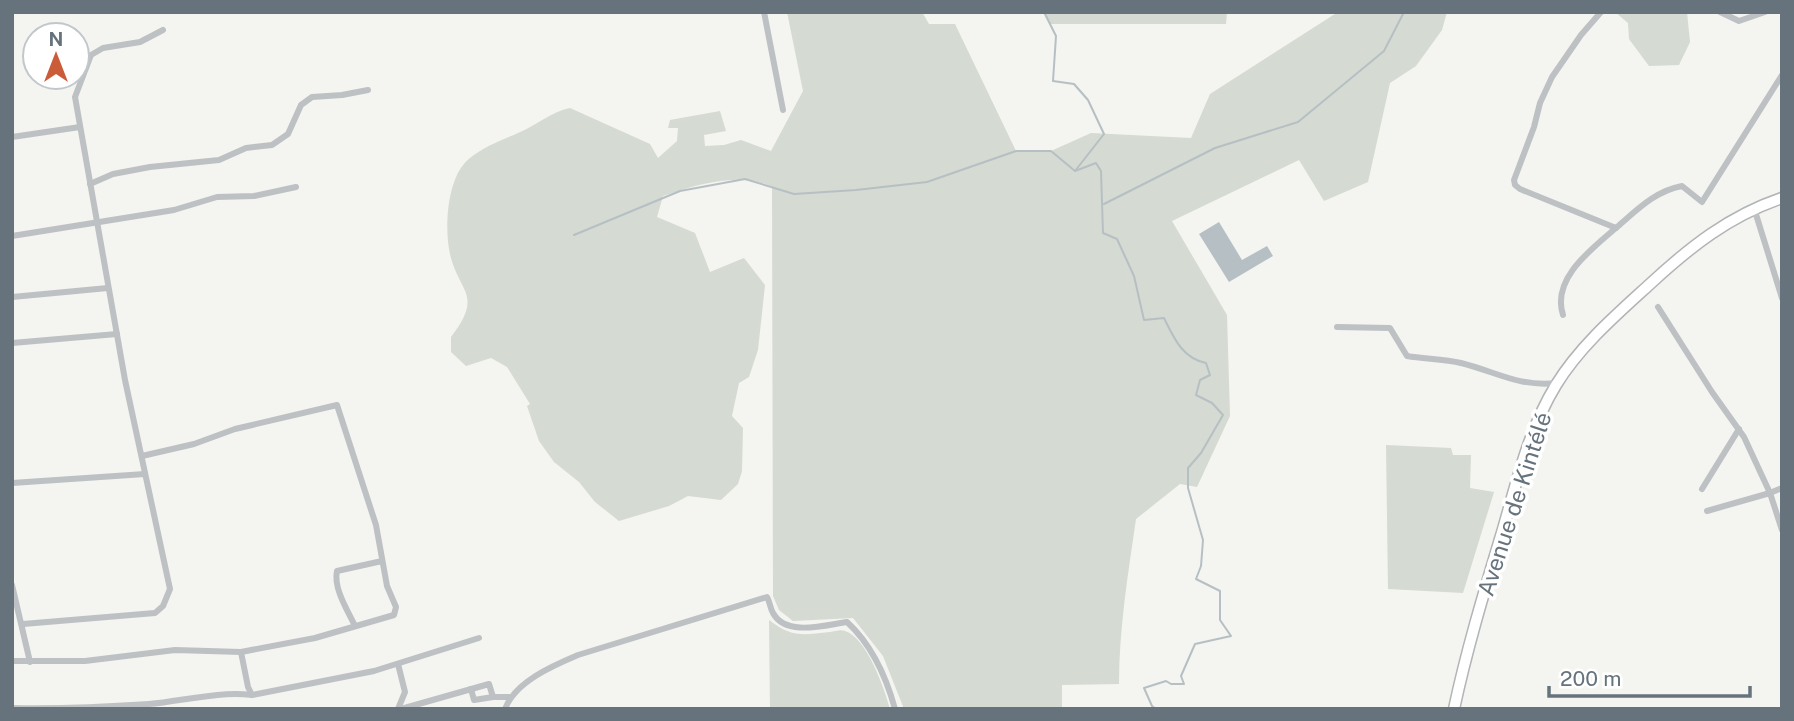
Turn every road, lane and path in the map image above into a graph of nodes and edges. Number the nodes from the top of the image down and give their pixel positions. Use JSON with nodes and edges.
{"nodes":[{"id":1,"x":764,"y":12,"type":"edge"},
{"id":2,"x":1601,"y":12,"type":"edge"},
{"id":3,"x":1720,"y":12,"type":"edge"},
{"id":4,"x":1765,"y":12,"type":"edge"},
{"id":5,"x":163,"y":30,"type":"dead end"},
{"id":6,"x":1782,"y":75,"type":"edge"},
{"id":7,"x":368,"y":90,"type":"dead end"},
{"id":8,"x":783,"y":110,"type":"dead end"},
{"id":9,"x":80,"y":127,"type":"junction"},
{"id":10,"x":12,"y":137,"type":"edge"},
{"id":11,"x":90,"y":184,"type":"junction"},
{"id":12,"x":296,"y":187,"type":"dead end"},
{"id":13,"x":1782,"y":198,"type":"edge"},
{"id":14,"x":1754,"y":208,"type":"junction"},
{"id":15,"x":97,"y":224,"type":"junction"},
{"id":16,"x":1616,"y":228,"type":"junction"},
{"id":17,"x":12,"y":236,"type":"edge"},
{"id":18,"x":1779,"y":284,"type":"edge"},
{"id":19,"x":108,"y":288,"type":"junction"},
{"id":20,"x":12,"y":297,"type":"edge"},
{"id":21,"x":1782,"y":298,"type":"edge"},
{"id":22,"x":1658,"y":307,"type":"dead end"},
{"id":23,"x":1563,"y":316,"type":"dead end"},
{"id":24,"x":1337,"y":327,"type":"dead end"},
{"id":25,"x":117,"y":334,"type":"junction"},
{"id":26,"x":12,"y":342,"type":"edge"},
{"id":27,"x":1557,"y":383,"type":"junction"},
{"id":28,"x":1739,"y":429,"type":"junction"},
{"id":29,"x":142,"y":456,"type":"junction"},
{"id":30,"x":145,"y":474,"type":"junction"},
{"id":31,"x":12,"y":484,"type":"edge"},
{"id":32,"x":1782,"y":488,"type":"edge"},
{"id":33,"x":1702,"y":489,"type":"dead end"},
{"id":34,"x":1770,"y":493,"type":"junction"},
{"id":35,"x":1707,"y":511,"type":"dead end"},
{"id":36,"x":1782,"y":530,"type":"edge"},
{"id":37,"x":382,"y":561,"type":"junction"},
{"id":38,"x":12,"y":585,"type":"edge"},
{"id":39,"x":23,"y":624,"type":"junction"},
{"id":40,"x":355,"y":626,"type":"junction"},
{"id":41,"x":479,"y":638,"type":"dead end"},
{"id":42,"x":241,"y":652,"type":"junction"},
{"id":43,"x":12,"y":661,"type":"edge"},
{"id":44,"x":30,"y":662,"type":"junction"},
{"id":45,"x":398,"y":664,"type":"junction"},
{"id":46,"x":471,"y":689,"type":"junction"},
{"id":47,"x":252,"y":695,"type":"junction"},
{"id":48,"x":509,"y":696,"type":"junction"},
{"id":49,"x":493,"y":697,"type":"junction"},
{"id":50,"x":12,"y":708,"type":"edge"},
{"id":51,"x":400,"y":709,"type":"edge"},
{"id":52,"x":505,"y":709,"type":"edge"},
{"id":53,"x":895,"y":709,"type":"edge"},
{"id":54,"x":1454,"y":709,"type":"edge"}],
"edges":[{"from":1,"to":8,"type":"street"},
{"from":2,"to":16,"type":"street"},
{"from":3,"to":4,"type":"street"},
{"from":5,"to":9,"type":"street"},
{"from":6,"to":16,"type":"street"},
{"from":7,"to":11,"type":"street"},
{"from":9,"to":10,"type":"street"},
{"from":9,"to":11,"type":"street"},
{"from":11,"to":15,"type":"street"},
{"from":12,"to":15,"type":"street"},
{"from":13,"to":14,"type":"main road","name":"Avenue de Kintélé"},
{"from":14,"to":18,"type":"street"},
{"from":14,"to":27,"type":"main road","name":"Avenue de Kintélé"},
{"from":15,"to":17,"type":"street"},
{"from":15,"to":19,"type":"street"},
{"from":16,"to":23,"type":"street"},
{"from":18,"to":21,"type":"street"},
{"from":19,"to":20,"type":"street"},
{"from":19,"to":25,"type":"street"},
{"from":22,"to":28,"type":"street"},
{"from":24,"to":27,"type":"street"},
{"from":25,"to":26,"type":"street"},
{"from":25,"to":29,"type":"street"},
{"from":27,"to":54,"type":"main road","name":"Avenue de Kintélé"},
{"from":28,"to":33,"type":"street"},
{"from":28,"to":34,"type":"street"},
{"from":29,"to":30,"type":"street"},
{"from":29,"to":37,"type":"street"},
{"from":30,"to":31,"type":"street"},
{"from":30,"to":39,"type":"street"},
{"from":32,"to":34,"type":"street"},
{"from":34,"to":35,"type":"street"},
{"from":34,"to":36,"type":"street"},
{"from":37,"to":40,"type":"street"},
{"from":37,"to":40,"type":"street"},
{"from":38,"to":39,"type":"street"},
{"from":39,"to":44,"type":"street"},
{"from":40,"to":42,"type":"street"},
{"from":41,"to":45,"type":"street"},
{"from":42,"to":44,"type":"street"},
{"from":42,"to":47,"type":"street"},
{"from":43,"to":44,"type":"street"},
{"from":45,"to":47,"type":"street"},
{"from":45,"to":51,"type":"street"},
{"from":46,"to":49,"type":"street"},
{"from":46,"to":49,"type":"street"},
{"from":46,"to":51,"type":"street"},
{"from":47,"to":50,"type":"street"},
{"from":48,"to":49,"type":"street"},
{"from":48,"to":52,"type":"street"},
{"from":48,"to":53,"type":"street"}]}
